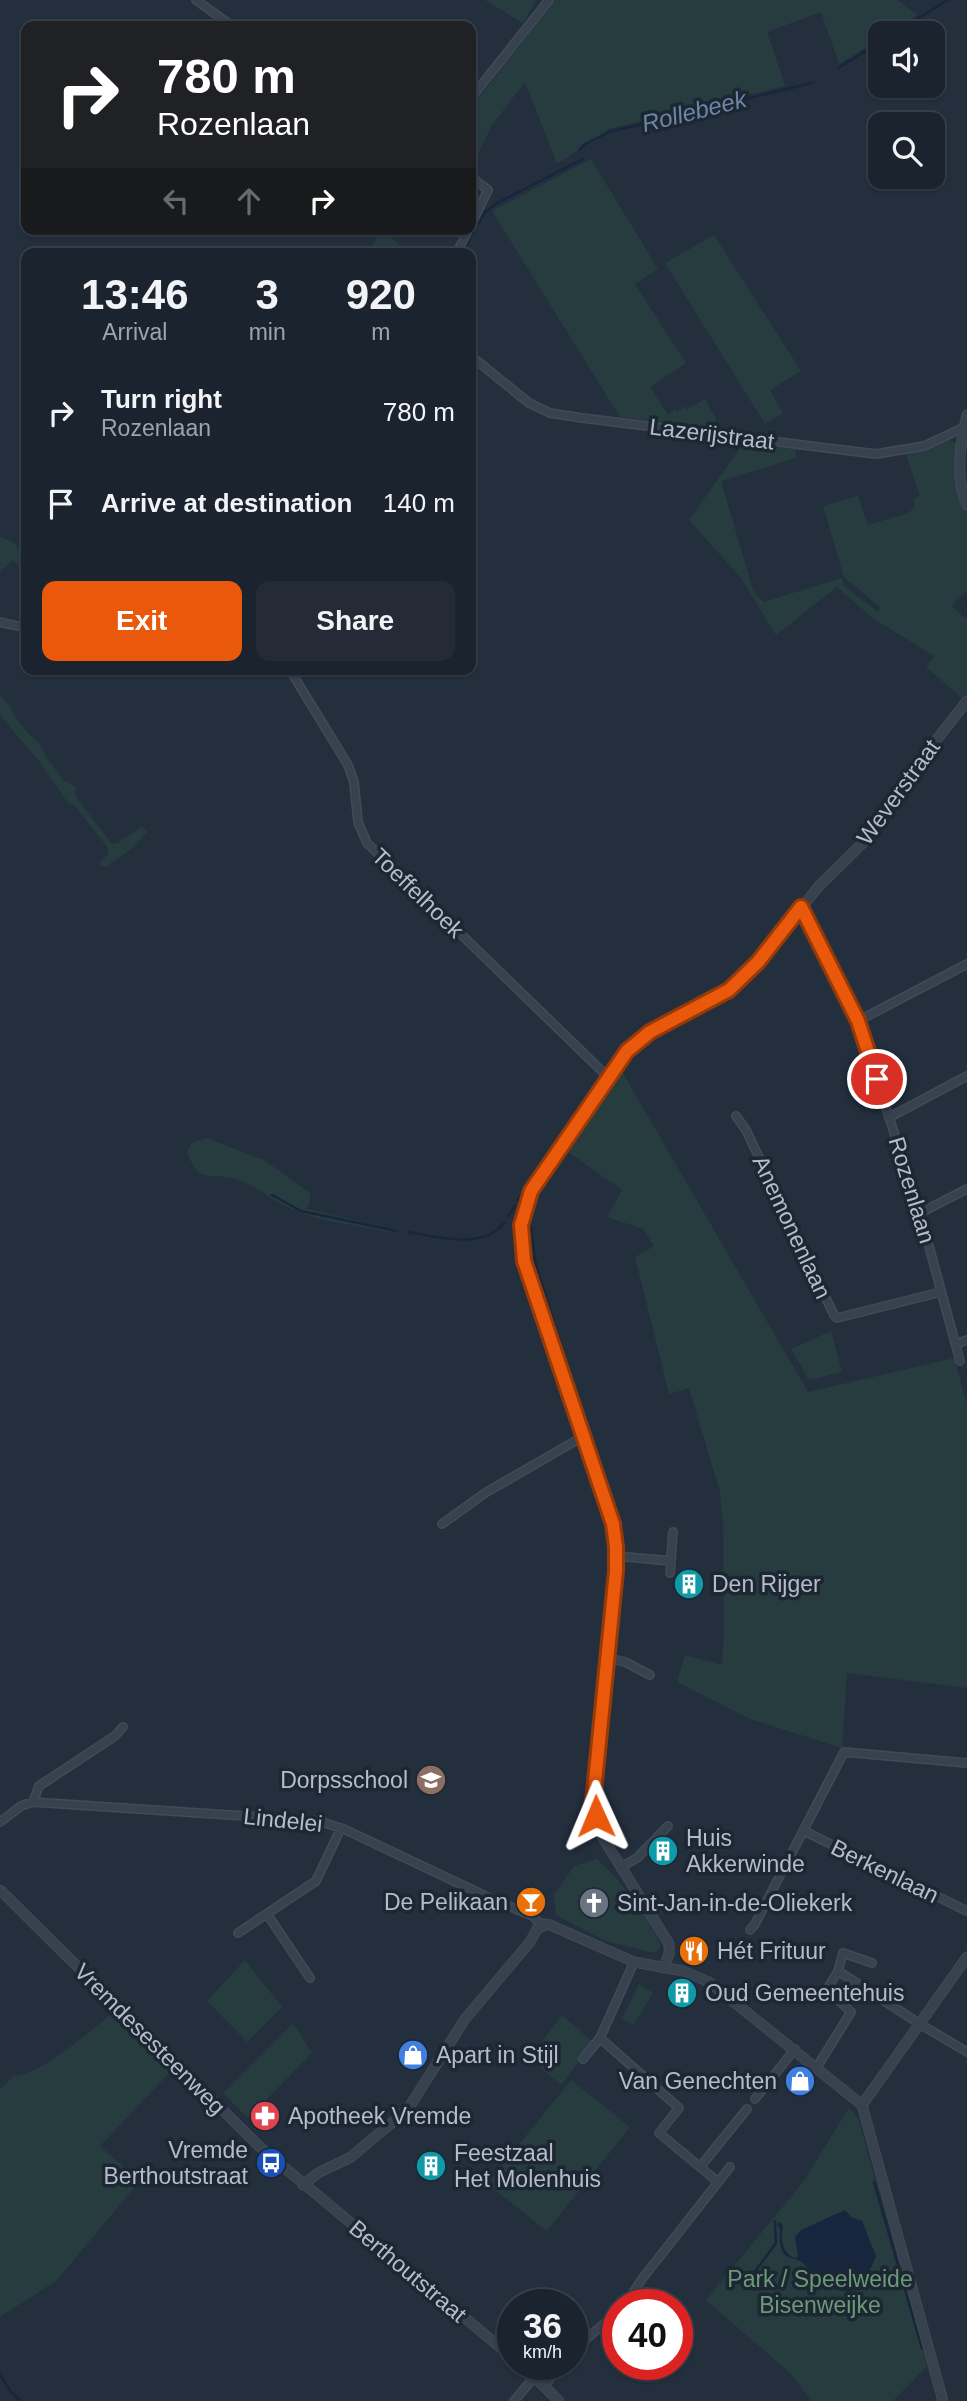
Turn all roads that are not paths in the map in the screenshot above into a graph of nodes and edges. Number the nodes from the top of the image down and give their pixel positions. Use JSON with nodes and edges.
{"nodes":[{"id":1,"x":196,"y":0,"type":"edge"},
{"id":2,"x":549,"y":0,"type":"edge"},
{"id":3,"x":225,"y":21,"type":"edge"},
{"id":4,"x":476,"y":92,"type":"edge"},
{"id":5,"x":476,"y":181,"type":"edge"},
{"id":6,"x":476,"y":215,"type":"edge"},
{"id":7,"x":476,"y":360,"type":"edge"},
{"id":8,"x":967,"y":415,"type":"edge"},
{"id":9,"x":965,"y":427,"type":"edge"},
{"id":10,"x":967,"y":505,"type":"edge"},
{"id":11,"x":0,"y":622,"type":"edge"},
{"id":12,"x":21,"y":627,"type":"edge"},
{"id":13,"x":293,"y":675,"type":"edge"},
{"id":14,"x":967,"y":701,"type":"edge"},
{"id":15,"x":801,"y":907,"type":"junction"},
{"id":16,"x":967,"y":964,"type":"edge"},
{"id":17,"x":858,"y":1021,"type":"junction"},
{"id":18,"x":967,"y":1076,"type":"edge"},
{"id":19,"x":608,"y":1077,"type":"junction"},
{"id":20,"x":736,"y":1116,"type":"dead end"},
{"id":21,"x":890,"y":1117,"type":"junction"},
{"id":22,"x":967,"y":1189,"type":"edge"},
{"id":23,"x":920,"y":1213,"type":"junction"},
{"id":24,"x":942,"y":1292,"type":"junction"},
{"id":25,"x":967,"y":1340,"type":"edge"},
{"id":26,"x":956,"y":1344,"type":"junction"},
{"id":27,"x":960,"y":1361,"type":"dead end"},
{"id":28,"x":584,"y":1436,"type":"junction"},
{"id":29,"x":442,"y":1524,"type":"dead end"},
{"id":30,"x":673,"y":1532,"type":"dead end"},
{"id":31,"x":616,"y":1556,"type":"junction"},
{"id":32,"x":671,"y":1561,"type":"junction"},
{"id":33,"x":670,"y":1573,"type":"dead end"},
{"id":34,"x":608,"y":1658,"type":"junction"},
{"id":35,"x":650,"y":1675,"type":"dead end"},
{"id":36,"x":122,"y":1727,"type":"dead end"},
{"id":37,"x":967,"y":1763,"type":"edge"},
{"id":38,"x":33,"y":1802,"type":"junction"},
{"id":39,"x":0,"y":1822,"type":"edge"},
{"id":40,"x":668,"y":1826,"type":"dead end"},
{"id":41,"x":341,"y":1828,"type":"junction"},
{"id":42,"x":804,"y":1831,"type":"junction"},
{"id":43,"x":621,"y":1867,"type":"junction"},
{"id":44,"x":0,"y":1890,"type":"edge"},
{"id":45,"x":967,"y":1911,"type":"edge"},
{"id":46,"x":267,"y":1914,"type":"junction"},
{"id":47,"x":548,"y":1924,"type":"junction"},
{"id":48,"x":750,"y":1930,"type":"dead end"},
{"id":49,"x":238,"y":1933,"type":"dead end"},
{"id":50,"x":967,"y":1957,"type":"edge"},
{"id":51,"x":634,"y":1962,"type":"junction"},
{"id":52,"x":872,"y":1963,"type":"dead end"},
{"id":53,"x":664,"y":1968,"type":"junction"},
{"id":54,"x":838,"y":1971,"type":"junction"},
{"id":55,"x":310,"y":1978,"type":"dead end"},
{"id":56,"x":920,"y":2024,"type":"junction"},
{"id":57,"x":600,"y":2038,"type":"junction"},
{"id":58,"x":795,"y":2049,"type":"junction"},
{"id":59,"x":967,"y":2052,"type":"edge"},
{"id":60,"x":583,"y":2059,"type":"dead end"},
{"id":61,"x":817,"y":2067,"type":"junction"},
{"id":62,"x":755,"y":2099,"type":"dead end"},
{"id":63,"x":862,"y":2105,"type":"junction"},
{"id":64,"x":747,"y":2109,"type":"dead end"},
{"id":65,"x":700,"y":2167,"type":"junction"},
{"id":66,"x":730,"y":2167,"type":"dead end"},
{"id":67,"x":718,"y":2182,"type":"junction"},
{"id":68,"x":303,"y":2185,"type":"junction"},
{"id":69,"x":635,"y":2289,"type":"edge"},
{"id":70,"x":602,"y":2326,"type":"edge"},
{"id":71,"x":588,"y":2337,"type":"edge"},
{"id":72,"x":497,"y":2345,"type":"edge"},
{"id":73,"x":532,"y":2380,"type":"edge"},
{"id":74,"x":539,"y":2380,"type":"edge"},
{"id":75,"x":549,"y":2380,"type":"edge"},
{"id":76,"x":544,"y":2386,"type":"junction"},
{"id":77,"x":514,"y":2401,"type":"edge"},
{"id":78,"x":559,"y":2401,"type":"edge"},
{"id":79,"x":943,"y":2401,"type":"edge"}],
"edges":[{"from":1,"to":3,"type":"street"},
{"from":2,"to":4,"type":"street"},
{"from":5,"to":6,"type":"street"},
{"from":7,"to":9,"type":"street","name":"Lazerijstraat"},
{"from":8,"to":9,"type":"street"},
{"from":9,"to":10,"type":"street"},
{"from":11,"to":12,"type":"street"},
{"from":13,"to":19,"type":"street","name":"Toeffelhoek"},
{"from":14,"to":15,"type":"street","name":"Weverstraat"},
{"from":15,"to":17,"type":"street","name":"Rozenlaan"},
{"from":15,"to":19,"type":"street","name":"Weverstraat"},
{"from":16,"to":17,"type":"street"},
{"from":17,"to":21,"type":"street","name":"Rozenlaan"},
{"from":18,"to":21,"type":"street"},
{"from":19,"to":28,"type":"street","name":"Weverstraat"},
{"from":20,"to":24,"type":"street","name":"Anemonenlaan"},
{"from":21,"to":23,"type":"street","name":"Rozenlaan"},
{"from":22,"to":23,"type":"street"},
{"from":23,"to":24,"type":"street","name":"Rozenlaan"},
{"from":24,"to":26,"type":"street","name":"Rozenlaan"},
{"from":25,"to":26,"type":"street"},
{"from":26,"to":27,"type":"street","name":"Rozenlaan"},
{"from":28,"to":29,"type":"street"},
{"from":28,"to":31,"type":"street","name":"Weverstraat"},
{"from":30,"to":32,"type":"street"},
{"from":31,"to":32,"type":"street"},
{"from":31,"to":34,"type":"street","name":"Weverstraat"},
{"from":32,"to":33,"type":"street"},
{"from":34,"to":35,"type":"street"},
{"from":34,"to":43,"type":"street","name":"Weverstraat"},
{"from":36,"to":38,"type":"street"},
{"from":37,"to":42,"type":"street"},
{"from":38,"to":39,"type":"street"},
{"from":38,"to":41,"type":"street","name":"Lindelei"},
{"from":40,"to":43,"type":"street"},
{"from":41,"to":46,"type":"street"},
{"from":41,"to":47,"type":"street","name":"Lindelei"},
{"from":42,"to":45,"type":"street","name":"Berkenlaan"},
{"from":42,"to":48,"type":"street"},
{"from":43,"to":53,"type":"street"},
{"from":44,"to":68,"type":"street","name":"Vremdesesteenweg"},
{"from":46,"to":49,"type":"street"},
{"from":46,"to":55,"type":"street"},
{"from":47,"to":51,"type":"street"},
{"from":47,"to":68,"type":"street"},
{"from":50,"to":56,"type":"street"},
{"from":51,"to":53,"type":"street"},
{"from":51,"to":57,"type":"street"},
{"from":52,"to":54,"type":"street"},
{"from":53,"to":58,"type":"street"},
{"from":54,"to":56,"type":"street"},
{"from":54,"to":61,"type":"street"},
{"from":56,"to":59,"type":"street"},
{"from":56,"to":63,"type":"street"},
{"from":57,"to":60,"type":"street"},
{"from":57,"to":65,"type":"street"},
{"from":58,"to":61,"type":"street"},
{"from":58,"to":62,"type":"street"},
{"from":61,"to":63,"type":"street"},
{"from":63,"to":79,"type":"street"},
{"from":64,"to":65,"type":"street"},
{"from":65,"to":67,"type":"street"},
{"from":66,"to":67,"type":"street"},
{"from":67,"to":69,"type":"street"},
{"from":68,"to":72,"type":"street","name":"Berthoutstraat"},
{"from":70,"to":71,"type":"street"},
{"from":73,"to":77,"type":"street"},
{"from":74,"to":76,"type":"street"},
{"from":75,"to":76,"type":"street"},
{"from":76,"to":78,"type":"street"}]}
